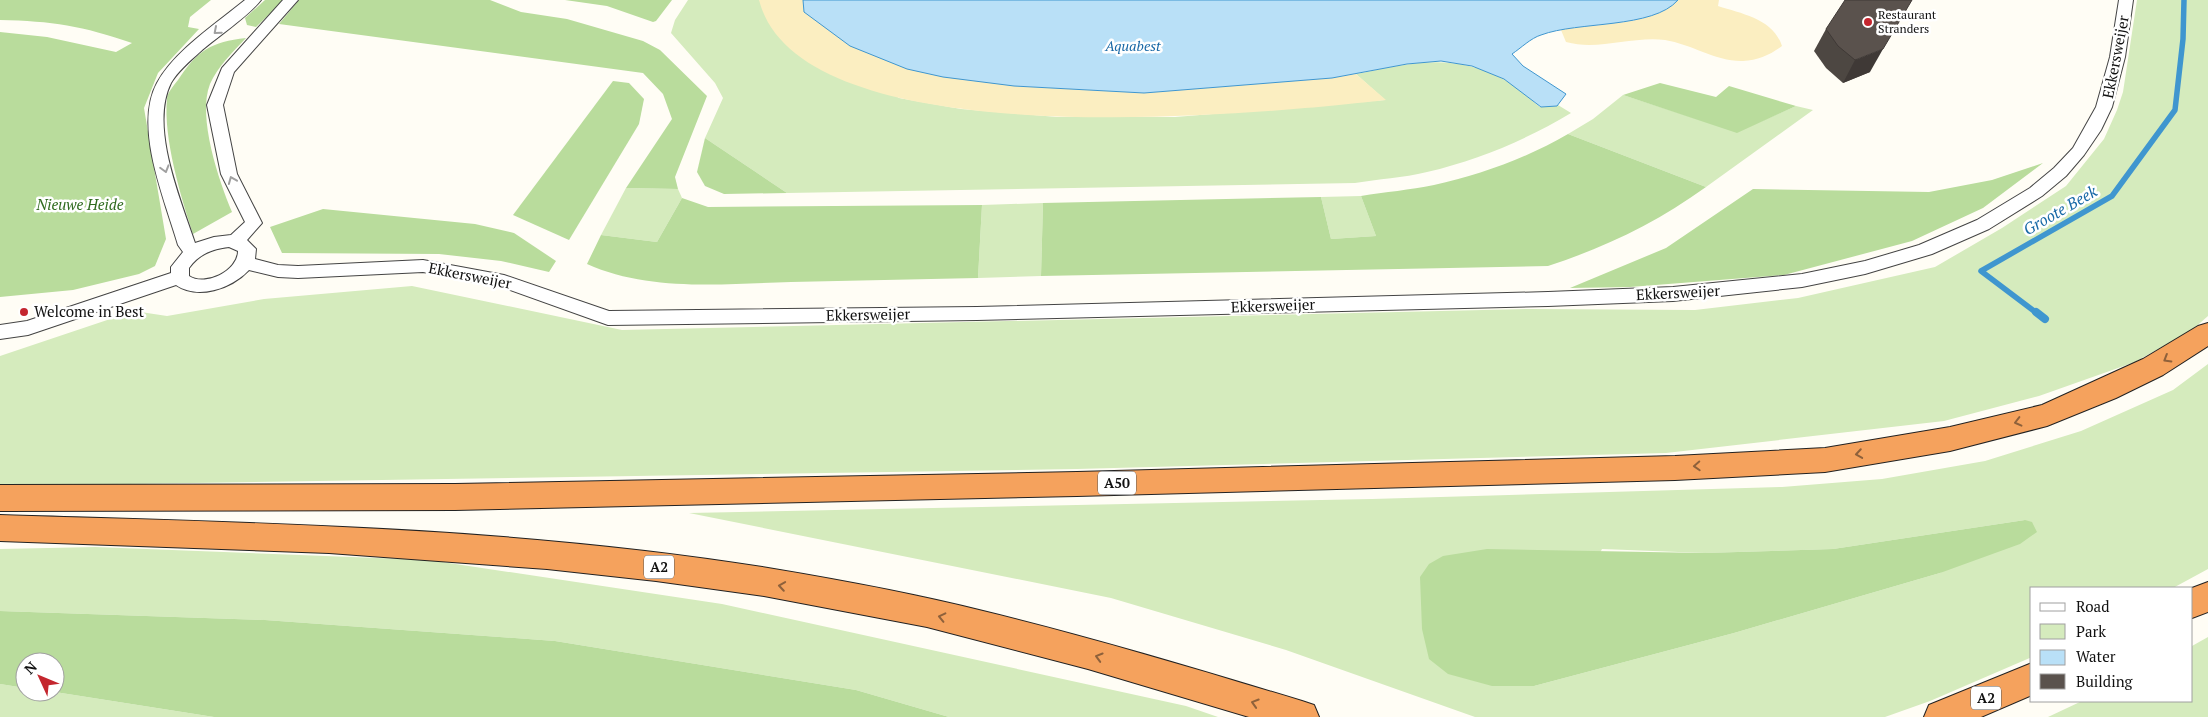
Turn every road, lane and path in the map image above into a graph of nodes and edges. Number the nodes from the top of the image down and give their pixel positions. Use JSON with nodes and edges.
{"nodes":[{"id":1,"x":254,"y":0,"type":"edge"},
{"id":2,"x":291,"y":0,"type":"edge"},
{"id":3,"x":2126,"y":0,"type":"edge"},
{"id":4,"x":235,"y":242,"type":"junction"},
{"id":5,"x":193,"y":252,"type":"junction"},
{"id":6,"x":244,"y":264,"type":"junction"},
{"id":7,"x":180,"y":277,"type":"junction"},
{"id":8,"x":0,"y":332,"type":"edge"},
{"id":9,"x":2208,"y":333,"type":"edge"},
{"id":10,"x":0,"y":498,"type":"edge"},
{"id":11,"x":0,"y":528,"type":"edge"},
{"id":12,"x":2208,"y":596,"type":"edge"},
{"id":13,"x":2193,"y":604,"type":"edge"},
{"id":14,"x":2030,"y":680,"type":"edge"},
{"id":15,"x":1302,"y":717,"type":"edge"},
{"id":16,"x":1941,"y":717,"type":"edge"}],
"edges":[{"from":1,"to":5,"type":"street","one_way":true},
{"from":4,"to":2,"type":"street","one_way":true},
{"from":3,"to":6,"type":"street","name":"Ekkersweijer"},
{"from":4,"to":5,"type":"street"},
{"from":4,"to":6,"type":"street"},
{"from":5,"to":7,"type":"street"},
{"from":6,"to":7,"type":"street"},
{"from":7,"to":8,"type":"street"},
{"from":9,"to":10,"type":"highway","number":"A50","one_way":true},
{"from":15,"to":11,"type":"highway","number":"A2","one_way":true},
{"from":12,"to":13,"type":"highway"},
{"from":14,"to":16,"type":"highway","number":"A2"}]}
